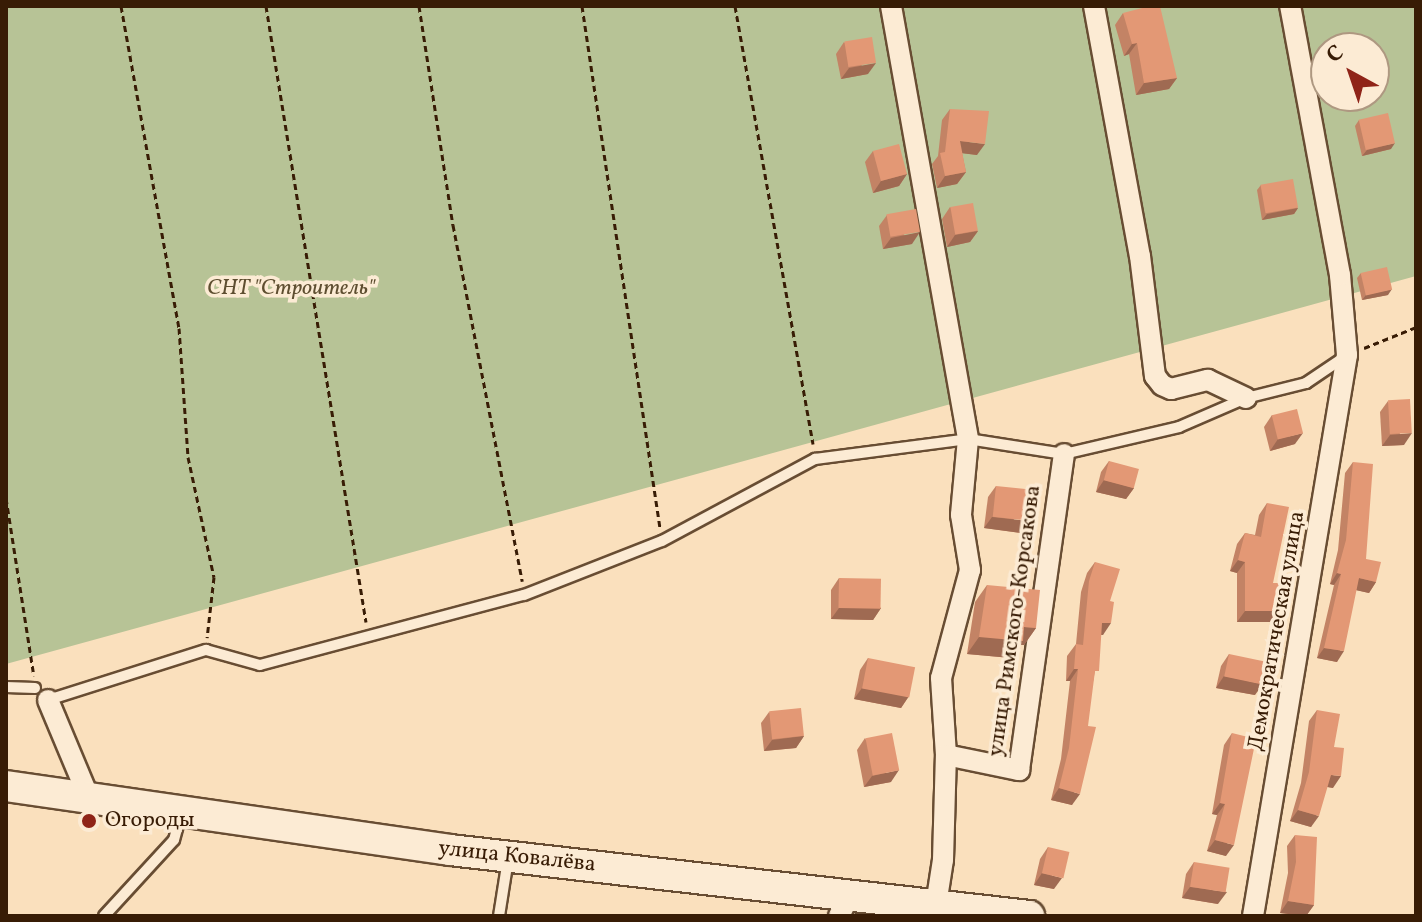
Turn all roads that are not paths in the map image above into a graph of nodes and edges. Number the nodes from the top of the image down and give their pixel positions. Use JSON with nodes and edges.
{"nodes":[{"id":1,"x":891,"y":6,"type":"edge"},
{"id":2,"x":1094,"y":6,"type":"edge"},
{"id":3,"x":1290,"y":6,"type":"edge"},
{"id":4,"x":1347,"y":355,"type":"junction"},
{"id":5,"x":1246,"y":398,"type":"junction"},
{"id":6,"x":968,"y":439,"type":"junction"},
{"id":7,"x":1064,"y":454,"type":"junction"},
{"id":8,"x":6,"y":687,"type":"edge"},
{"id":9,"x":42,"y":694,"type":"junction"},
{"id":10,"x":946,"y":755,"type":"junction"},
{"id":11,"x":6,"y":786,"type":"edge"},
{"id":12,"x":89,"y":798,"type":"junction"},
{"id":13,"x":182,"y":811,"type":"junction"},
{"id":14,"x":508,"y":856,"type":"junction"},
{"id":15,"x":845,"y":905,"type":"edge"},
{"id":16,"x":936,"y":905,"type":"junction"},
{"id":17,"x":1010,"y":915,"type":"edge"},
{"id":18,"x":104,"y":916,"type":"edge"},
{"id":19,"x":499,"y":916,"type":"edge"},
{"id":20,"x":1253,"y":916,"type":"edge"}],
"edges":[{"from":1,"to":6,"type":"street"},
{"from":2,"to":5,"type":"street"},
{"from":3,"to":4,"type":"street","name":"Демократическая улица"},
{"from":4,"to":5,"type":"lane"},
{"from":4,"to":20,"type":"street","name":"Демократическая улица"},
{"from":5,"to":7,"type":"lane"},
{"from":6,"to":7,"type":"lane"},
{"from":6,"to":9,"type":"lane"},
{"from":6,"to":10,"type":"street"},
{"from":7,"to":10,"type":"street","name":"улица Римского-Корсакова"},
{"from":8,"to":9,"type":"lane"},
{"from":9,"to":12,"type":"street"},
{"from":10,"to":16,"type":"street"},
{"from":11,"to":12,"type":"street","name":"улица Ковалёва"},
{"from":12,"to":13,"type":"street","name":"улица Ковалёва"},
{"from":13,"to":14,"type":"street","name":"улица Ковалёва"},
{"from":13,"to":18,"type":"lane"},
{"from":14,"to":15,"type":"street","name":"улица Ковалёва"},
{"from":14,"to":19,"type":"lane"},
{"from":15,"to":16,"type":"street","name":"улица Ковалёва"},
{"from":16,"to":17,"type":"street","name":"улица Ковалёва"}]}
